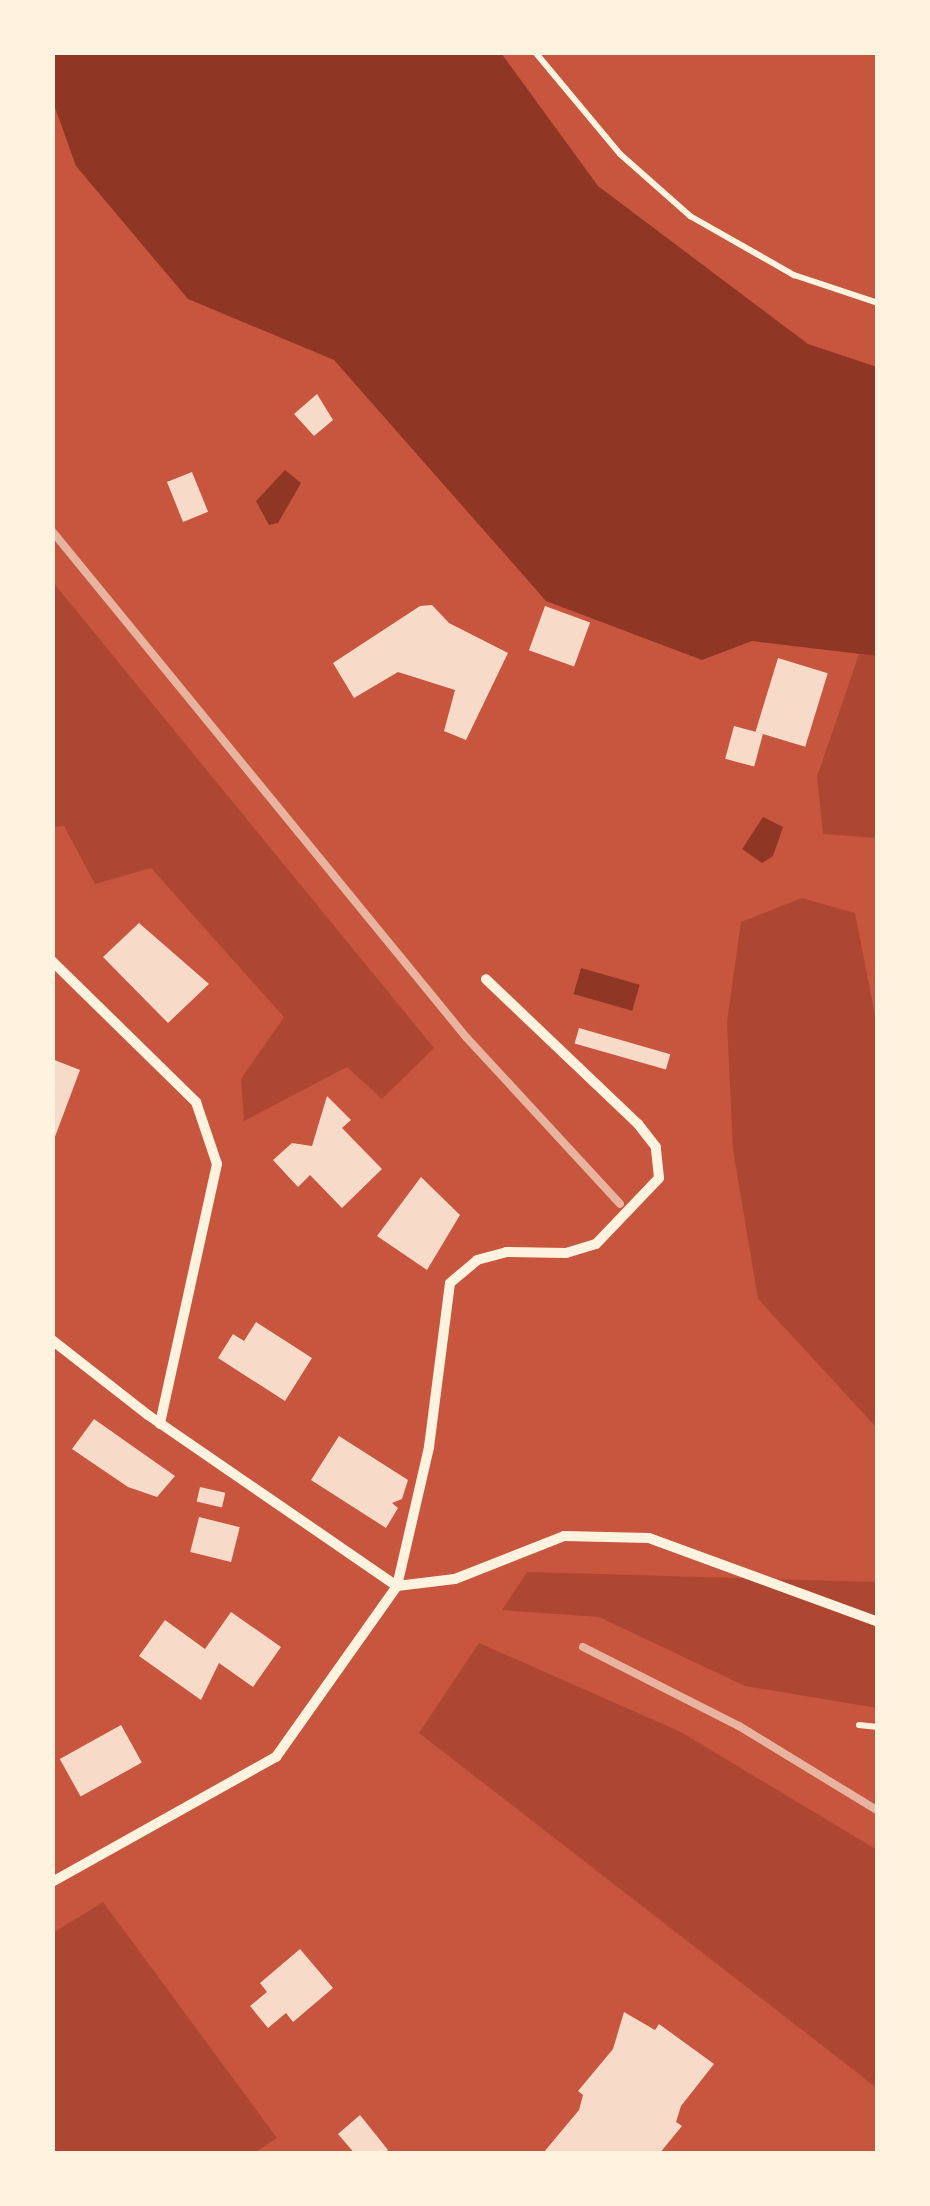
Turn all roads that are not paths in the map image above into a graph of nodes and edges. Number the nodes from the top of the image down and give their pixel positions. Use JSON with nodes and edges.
{"nodes":[{"id":1,"x":52,"y":961,"type":"edge"},
{"id":2,"x":486,"y":979,"type":"dead end"},
{"id":3,"x":52,"y":1340,"type":"edge"},
{"id":4,"x":160,"y":1424,"type":"junction"},
{"id":5,"x":397,"y":1586,"type":"junction"},
{"id":6,"x":878,"y":1622,"type":"edge"},
{"id":7,"x":52,"y":1882,"type":"edge"}],
"edges":[{"from":1,"to":4,"type":"street"},
{"from":2,"to":5,"type":"street"},
{"from":3,"to":4,"type":"street"},
{"from":4,"to":5,"type":"street"},
{"from":5,"to":6,"type":"street"},
{"from":5,"to":7,"type":"street"}]}
